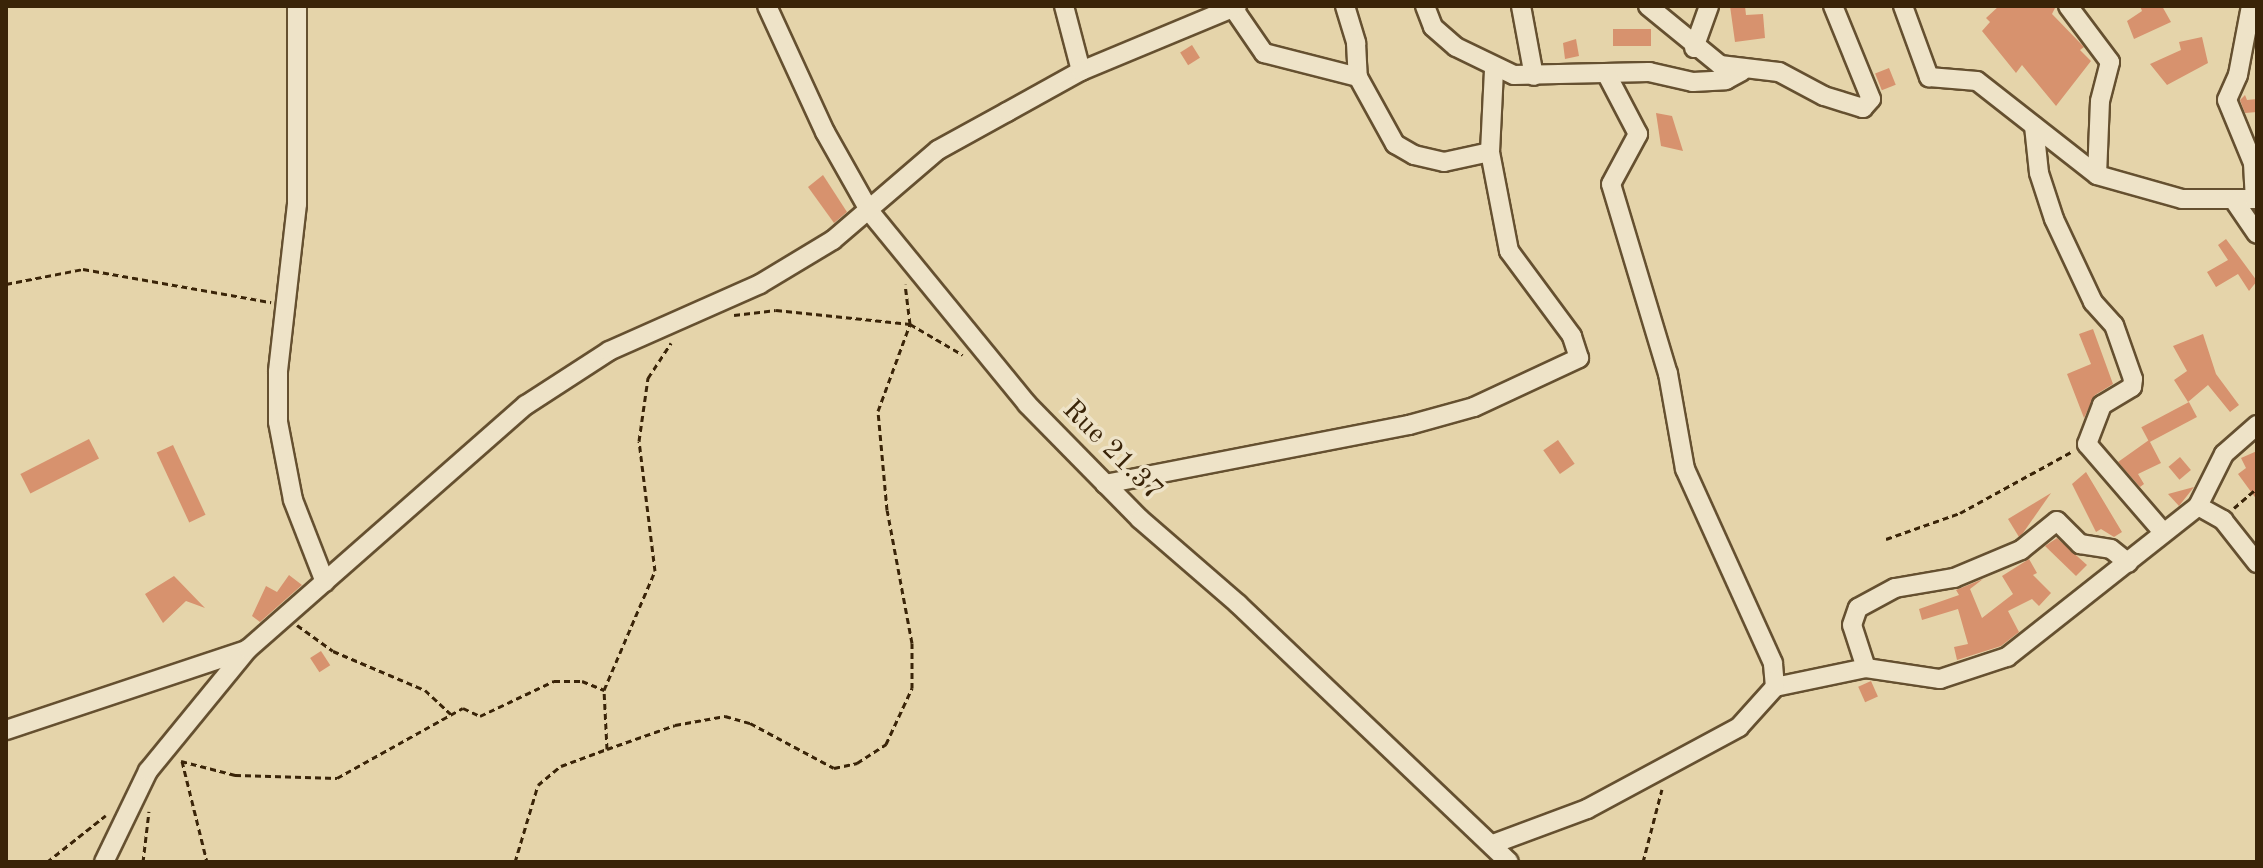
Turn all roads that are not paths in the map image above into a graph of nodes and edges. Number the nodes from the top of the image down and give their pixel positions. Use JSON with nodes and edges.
{"nodes":[{"id":1,"x":297,"y":6,"type":"edge"},
{"id":2,"x":767,"y":6,"type":"edge"},
{"id":3,"x":1064,"y":6,"type":"edge"},
{"id":4,"x":1345,"y":6,"type":"edge"},
{"id":5,"x":1425,"y":6,"type":"edge"},
{"id":6,"x":1521,"y":6,"type":"edge"},
{"id":7,"x":1648,"y":6,"type":"edge"},
{"id":8,"x":1709,"y":6,"type":"edge"},
{"id":9,"x":1833,"y":6,"type":"edge"},
{"id":10,"x":1903,"y":6,"type":"edge"},
{"id":11,"x":2068,"y":6,"type":"edge"},
{"id":12,"x":2251,"y":6,"type":"edge"},
{"id":13,"x":1235,"y":7,"type":"edge"},
{"id":14,"x":1694,"y":48,"type":"junction"},
{"id":15,"x":1494,"y":69,"type":"junction"},
{"id":16,"x":1081,"y":71,"type":"junction"},
{"id":17,"x":1742,"y":71,"type":"junction"},
{"id":18,"x":1607,"y":75,"type":"junction"},
{"id":19,"x":1534,"y":76,"type":"junction"},
{"id":20,"x":1358,"y":77,"type":"junction"},
{"id":21,"x":2034,"y":126,"type":"junction"},
{"id":22,"x":1490,"y":152,"type":"junction"},
{"id":23,"x":2097,"y":175,"type":"junction"},
{"id":24,"x":2233,"y":199,"type":"junction"},
{"id":25,"x":2256,"y":199,"type":"edge"},
{"id":26,"x":870,"y":212,"type":"junction"},
{"id":27,"x":2257,"y":234,"type":"edge"},
{"id":28,"x":2257,"y":425,"type":"edge"},
{"id":29,"x":1105,"y":484,"type":"junction"},
{"id":30,"x":2198,"y":506,"type":"junction"},
{"id":31,"x":2163,"y":532,"type":"junction"},
{"id":32,"x":2128,"y":563,"type":"junction"},
{"id":33,"x":2257,"y":563,"type":"edge"},
{"id":34,"x":325,"y":582,"type":"junction"},
{"id":35,"x":248,"y":649,"type":"junction"},
{"id":36,"x":1866,"y":668,"type":"junction"},
{"id":37,"x":1775,"y":687,"type":"junction"},
{"id":38,"x":6,"y":730,"type":"edge"},
{"id":39,"x":1493,"y":844,"type":"junction"},
{"id":40,"x":104,"y":862,"type":"edge"},
{"id":41,"x":1509,"y":862,"type":"edge"}],
"edges":[{"from":1,"to":34,"type":"street"},
{"from":2,"to":26,"type":"street","name":"Rue 21.37"},
{"from":3,"to":16,"type":"street"},
{"from":4,"to":20,"type":"street"},
{"from":5,"to":15,"type":"street"},
{"from":6,"to":19,"type":"street"},
{"from":7,"to":14,"type":"street"},
{"from":8,"to":14,"type":"street"},
{"from":9,"to":17,"type":"street"},
{"from":10,"to":21,"type":"street"},
{"from":11,"to":23,"type":"street"},
{"from":12,"to":25,"type":"street"},
{"from":13,"to":16,"type":"street"},
{"from":13,"to":20,"type":"street"},
{"from":14,"to":17,"type":"street"},
{"from":15,"to":19,"type":"street"},
{"from":15,"to":22,"type":"street"},
{"from":16,"to":26,"type":"street"},
{"from":17,"to":18,"type":"street"},
{"from":18,"to":19,"type":"street"},
{"from":18,"to":37,"type":"street"},
{"from":20,"to":22,"type":"street"},
{"from":21,"to":23,"type":"street"},
{"from":21,"to":31,"type":"street"},
{"from":22,"to":29,"type":"street"},
{"from":23,"to":24,"type":"street"},
{"from":24,"to":25,"type":"street"},
{"from":24,"to":27,"type":"street"},
{"from":26,"to":29,"type":"street","name":"Rue 21.37"},
{"from":26,"to":34,"type":"street"},
{"from":28,"to":30,"type":"street"},
{"from":29,"to":39,"type":"street","name":"Rue 21.37"},
{"from":30,"to":31,"type":"street"},
{"from":30,"to":33,"type":"street"},
{"from":31,"to":32,"type":"street"},
{"from":32,"to":36,"type":"street"},
{"from":32,"to":36,"type":"street"},
{"from":34,"to":35,"type":"street"},
{"from":35,"to":38,"type":"street"},
{"from":35,"to":40,"type":"street"},
{"from":36,"to":37,"type":"street"},
{"from":37,"to":39,"type":"street"},
{"from":39,"to":41,"type":"street","name":"Rue 21.37"}]}
